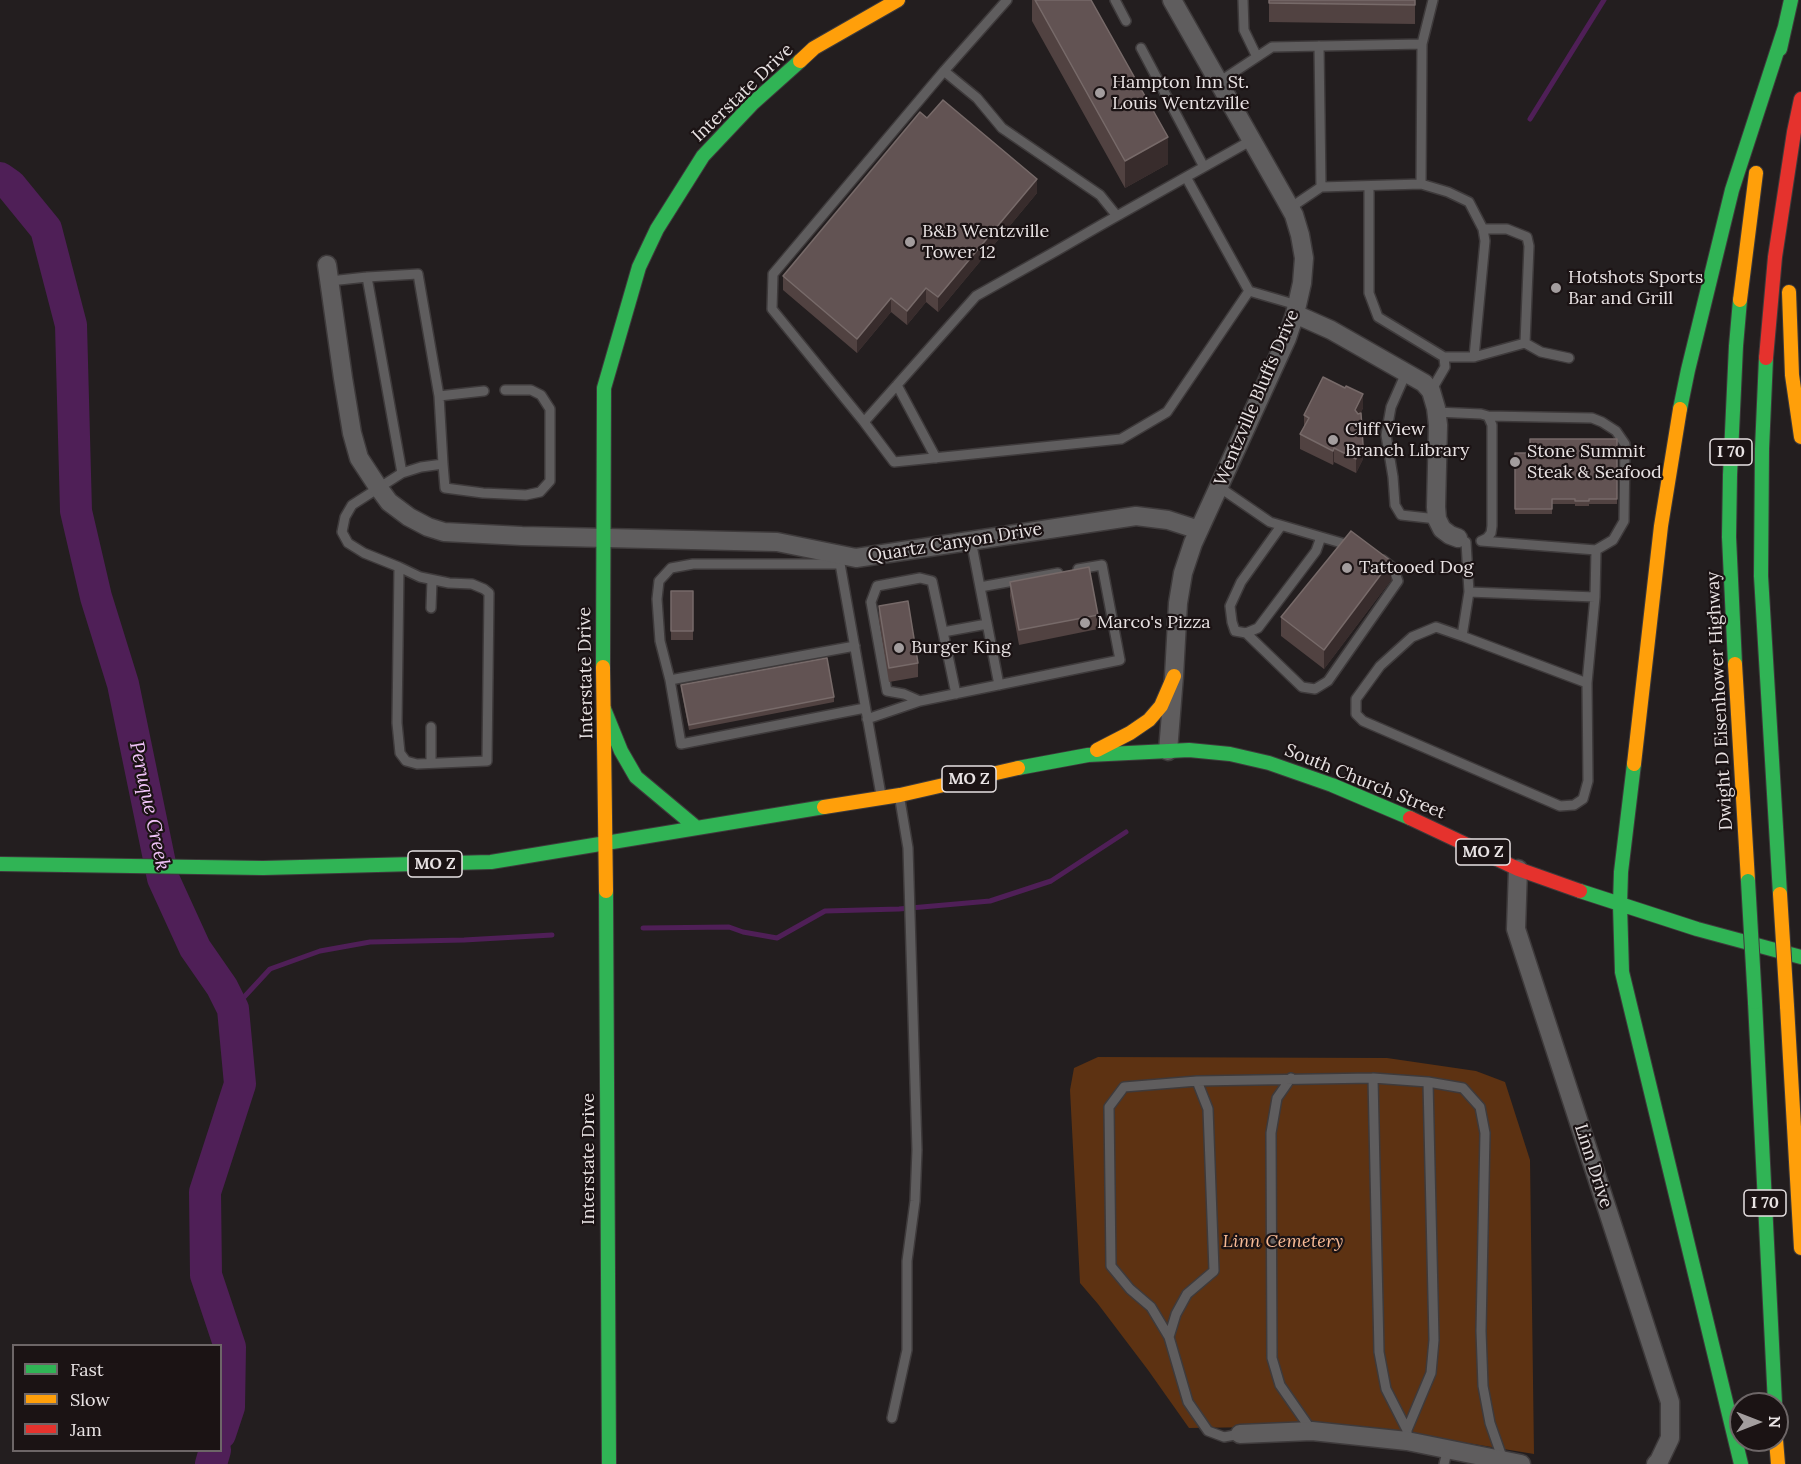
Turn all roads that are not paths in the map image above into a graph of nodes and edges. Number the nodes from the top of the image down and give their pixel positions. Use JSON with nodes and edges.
{"nodes":[{"id":1,"x":898,"y":0,"type":"edge"},
{"id":2,"x":1006,"y":0,"type":"edge"},
{"id":3,"x":1115,"y":0,"type":"edge"},
{"id":4,"x":1172,"y":0,"type":"edge"},
{"id":5,"x":1243,"y":0,"type":"edge"},
{"id":6,"x":1433,"y":0,"type":"edge"},
{"id":7,"x":1791,"y":0,"type":"edge"},
{"id":8,"x":1126,"y":21,"type":"dead end"},
{"id":9,"x":1785,"y":27,"type":"junction"},
{"id":10,"x":1422,"y":44,"type":"junction"},
{"id":11,"x":1319,"y":46,"type":"junction"},
{"id":12,"x":1141,"y":48,"type":"dead end"},
{"id":13,"x":1257,"y":57,"type":"junction"},
{"id":14,"x":944,"y":71,"type":"junction"},
{"id":15,"x":1219,"y":82,"type":"junction"},
{"id":16,"x":1801,"y":99,"type":"edge"},
{"id":17,"x":1252,"y":140,"type":"junction"},
{"id":18,"x":1204,"y":167,"type":"junction"},
{"id":19,"x":1186,"y":177,"type":"junction"},
{"id":20,"x":1421,"y":184,"type":"junction"},
{"id":21,"x":1369,"y":186,"type":"junction"},
{"id":22,"x":1321,"y":187,"type":"junction"},
{"id":23,"x":1785,"y":193,"type":"junction"},
{"id":24,"x":1290,"y":208,"type":"junction"},
{"id":25,"x":1117,"y":216,"type":"junction"},
{"id":26,"x":1483,"y":229,"type":"junction"},
{"id":27,"x":328,"y":273,"type":"joint"},
{"id":28,"x":367,"y":277,"type":"junction"},
{"id":29,"x":1249,"y":291,"type":"junction"},
{"id":30,"x":1296,"y":310,"type":"junction"},
{"id":31,"x":1525,"y":343,"type":"junction"},
{"id":32,"x":1444,"y":357,"type":"junction"},
{"id":33,"x":1474,"y":357,"type":"junction"},
{"id":34,"x":1569,"y":358,"type":"dead end"},
{"id":35,"x":1406,"y":373,"type":"junction"},
{"id":36,"x":897,"y":385,"type":"junction"},
{"id":37,"x":505,"y":390,"type":"dead end"},
{"id":38,"x":484,"y":392,"type":"dead end"},
{"id":39,"x":1431,"y":392,"type":"junction"},
{"id":40,"x":439,"y":396,"type":"junction"},
{"id":41,"x":1436,"y":412,"type":"junction"},
{"id":42,"x":1488,"y":416,"type":"junction"},
{"id":43,"x":864,"y":422,"type":"junction"},
{"id":44,"x":1801,"y":437,"type":"edge"},
{"id":45,"x":936,"y":458,"type":"junction"},
{"id":46,"x":443,"y":464,"type":"junction"},
{"id":47,"x":402,"y":473,"type":"junction"},
{"id":48,"x":378,"y":487,"type":"junction"},
{"id":49,"x":1219,"y":487,"type":"junction"},
{"id":50,"x":1437,"y":519,"type":"junction"},
{"id":51,"x":1281,"y":526,"type":"junction"},
{"id":52,"x":1199,"y":530,"type":"junction"},
{"id":53,"x":602,"y":537,"type":"junction"},
{"id":54,"x":1321,"y":537,"type":"junction"},
{"id":55,"x":971,"y":540,"type":"junction"},
{"id":56,"x":1462,"y":540,"type":"junction"},
{"id":57,"x":1481,"y":541,"type":"junction"},
{"id":58,"x":1363,"y":549,"type":"edge"},
{"id":59,"x":1596,"y":550,"type":"junction"},
{"id":60,"x":1374,"y":552,"type":"edge"},
{"id":61,"x":839,"y":559,"type":"junction"},
{"id":62,"x":399,"y":567,"type":"junction"},
{"id":63,"x":432,"y":580,"type":"junction"},
{"id":64,"x":980,"y":587,"type":"junction"},
{"id":65,"x":1468,"y":592,"type":"junction"},
{"id":66,"x":1595,"y":597,"type":"junction"},
{"id":67,"x":431,"y":608,"type":"dead end"},
{"id":68,"x":987,"y":624,"type":"junction"},
{"id":69,"x":944,"y":632,"type":"junction"},
{"id":70,"x":1246,"y":633,"type":"junction"},
{"id":71,"x":1462,"y":636,"type":"junction"},
{"id":72,"x":855,"y":646,"type":"junction"},
{"id":73,"x":1174,"y":676,"type":"junction"},
{"id":74,"x":670,"y":680,"type":"junction"},
{"id":75,"x":1587,"y":683,"type":"junction"},
{"id":76,"x":999,"y":685,"type":"junction"},
{"id":77,"x":956,"y":694,"type":"junction"},
{"id":78,"x":920,"y":701,"type":"junction"},
{"id":79,"x":865,"y":708,"type":"junction"},
{"id":80,"x":604,"y":709,"type":"junction"},
{"id":81,"x":867,"y":719,"type":"junction"},
{"id":82,"x":431,"y":727,"type":"dead end"},
{"id":83,"x":1168,"y":751,"type":"junction"},
{"id":84,"x":1088,"y":755,"type":"junction"},
{"id":85,"x":431,"y":763,"type":"junction"},
{"id":86,"x":900,"y":795,"type":"junction"},
{"id":87,"x":882,"y":798,"type":"junction"},
{"id":88,"x":698,"y":828,"type":"junction"},
{"id":89,"x":606,"y":844,"type":"junction"},
{"id":90,"x":0,"y":864,"type":"edge"},
{"id":91,"x":1518,"y":869,"type":"junction"},
{"id":92,"x":1620,"y":905,"type":"junction"},
{"id":93,"x":1801,"y":957,"type":"edge"},
{"id":94,"x":1291,"y":1078,"type":"junction"},
{"id":95,"x":1372,"y":1078,"type":"junction"},
{"id":96,"x":1197,"y":1081,"type":"junction"},
{"id":97,"x":1428,"y":1082,"type":"junction"},
{"id":98,"x":1801,"y":1248,"type":"edge"},
{"id":99,"x":1169,"y":1337,"type":"junction"},
{"id":100,"x":1774,"y":1392,"type":"edge"},
{"id":101,"x":892,"y":1418,"type":"dead end"},
{"id":102,"x":1312,"y":1431,"type":"junction"},
{"id":103,"x":1240,"y":1434,"type":"joint"},
{"id":104,"x":1407,"y":1435,"type":"junction"},
{"id":105,"x":1446,"y":1456,"type":"edge"},
{"id":106,"x":1503,"y":1460,"type":"junction"},
{"id":107,"x":1658,"y":1463,"type":"edge"},
{"id":108,"x":609,"y":1464,"type":"edge"},
{"id":109,"x":1521,"y":1464,"type":"edge"},
{"id":110,"x":1741,"y":1464,"type":"edge"}],
"edges":[{"from":1,"to":53,"type":"main road","name":"Interstate Drive"},
{"from":2,"to":14,"type":"lane"},
{"from":3,"to":8,"type":"lane"},
{"from":4,"to":15,"type":"street","name":"Wentzville Bluffs Drive"},
{"from":5,"to":13,"type":"lane"},
{"from":6,"to":10,"type":"lane"},
{"from":7,"to":9,"type":"main road","name":"Dwight D Eisenhower Highway","number":"I 70"},
{"from":9,"to":92,"type":"main road"},
{"from":9,"to":100,"type":"main road","name":"Dwight D Eisenhower Highway","number":"I 70","bridge":true},
{"from":10,"to":11,"type":"lane"},
{"from":10,"to":20,"type":"lane"},
{"from":11,"to":13,"type":"lane"},
{"from":11,"to":22,"type":"lane"},
{"from":12,"to":18,"type":"lane"},
{"from":13,"to":15,"type":"lane"},
{"from":14,"to":25,"type":"lane"},
{"from":14,"to":43,"type":"lane"},
{"from":15,"to":17,"type":"street","name":"Wentzville Bluffs Drive"},
{"from":16,"to":23,"type":"main road","number":"I 70"},
{"from":17,"to":18,"type":"lane"},
{"from":17,"to":24,"type":"street","name":"Wentzville Bluffs Drive"},
{"from":18,"to":19,"type":"lane"},
{"from":19,"to":25,"type":"lane"},
{"from":19,"to":29,"type":"lane"},
{"from":20,"to":21,"type":"lane"},
{"from":20,"to":26,"type":"lane"},
{"from":21,"to":22,"type":"lane"},
{"from":21,"to":32,"type":"lane"},
{"from":22,"to":24,"type":"lane"},
{"from":23,"to":44,"type":"main road"},
{"from":23,"to":98,"type":"main road","number":"I 70","bridge":true},
{"from":24,"to":30,"type":"street","name":"Wentzville Bluffs Drive"},
{"from":25,"to":36,"type":"lane"},
{"from":26,"to":31,"type":"lane"},
{"from":26,"to":33,"type":"lane"},
{"from":27,"to":28,"type":"lane"},
{"from":27,"to":48,"type":"street","name":"Quartz Canyon Drive"},
{"from":28,"to":40,"type":"lane"},
{"from":28,"to":47,"type":"lane"},
{"from":29,"to":30,"type":"lane"},
{"from":29,"to":45,"type":"lane"},
{"from":30,"to":35,"type":"street"},
{"from":30,"to":49,"type":"street","name":"Wentzville Bluffs Drive"},
{"from":31,"to":33,"type":"lane"},
{"from":31,"to":34,"type":"lane"},
{"from":32,"to":33,"type":"lane"},
{"from":32,"to":39,"type":"lane"},
{"from":35,"to":39,"type":"street"},
{"from":35,"to":50,"type":"lane"},
{"from":36,"to":43,"type":"lane"},
{"from":36,"to":45,"type":"lane"},
{"from":37,"to":46,"type":"lane"},
{"from":38,"to":40,"type":"lane"},
{"from":39,"to":41,"type":"street"},
{"from":40,"to":46,"type":"lane"},
{"from":41,"to":42,"type":"lane"},
{"from":41,"to":50,"type":"street"},
{"from":42,"to":57,"type":"lane"},
{"from":42,"to":59,"type":"lane"},
{"from":43,"to":45,"type":"lane"},
{"from":46,"to":47,"type":"lane"},
{"from":47,"to":48,"type":"lane"},
{"from":48,"to":53,"type":"street","name":"Quartz Canyon Drive"},
{"from":48,"to":62,"type":"lane"},
{"from":49,"to":51,"type":"lane"},
{"from":49,"to":52,"type":"street","name":"Wentzville Bluffs Drive"},
{"from":50,"to":56,"type":"street"},
{"from":51,"to":54,"type":"lane"},
{"from":51,"to":70,"type":"lane"},
{"from":52,"to":55,"type":"street","name":"Quartz Canyon Drive"},
{"from":52,"to":73,"type":"street","name":"Wentzville Bluffs Drive"},
{"from":53,"to":61,"type":"street","name":"Quartz Canyon Drive"},
{"from":53,"to":80,"type":"main road","name":"Interstate Drive"},
{"from":54,"to":58,"type":"lane"},
{"from":54,"to":70,"type":"lane"},
{"from":55,"to":61,"type":"street","name":"Quartz Canyon Drive"},
{"from":55,"to":64,"type":"lane"},
{"from":56,"to":57,"type":"lane"},
{"from":56,"to":65,"type":"lane"},
{"from":57,"to":59,"type":"lane"},
{"from":59,"to":66,"type":"lane"},
{"from":60,"to":70,"type":"lane"},
{"from":61,"to":72,"type":"lane"},
{"from":61,"to":74,"type":"lane"},
{"from":62,"to":63,"type":"lane"},
{"from":62,"to":85,"type":"lane"},
{"from":63,"to":67,"type":"lane"},
{"from":63,"to":85,"type":"lane"},
{"from":64,"to":68,"type":"lane"},
{"from":64,"to":76,"type":"lane"},
{"from":65,"to":66,"type":"lane"},
{"from":65,"to":71,"type":"lane"},
{"from":66,"to":75,"type":"lane"},
{"from":68,"to":69,"type":"lane"},
{"from":68,"to":76,"type":"lane"},
{"from":69,"to":77,"type":"lane"},
{"from":69,"to":78,"type":"lane"},
{"from":71,"to":75,"type":"lane"},
{"from":71,"to":75,"type":"lane"},
{"from":72,"to":74,"type":"lane"},
{"from":72,"to":79,"type":"lane"},
{"from":73,"to":83,"type":"street","name":"Wentzville Bluffs Drive"},
{"from":73,"to":84,"type":"main road"},
{"from":74,"to":79,"type":"lane"},
{"from":76,"to":77,"type":"lane"},
{"from":77,"to":78,"type":"lane"},
{"from":78,"to":81,"type":"lane"},
{"from":79,"to":81,"type":"lane"},
{"from":80,"to":88,"type":"main road"},
{"from":80,"to":89,"type":"main road","name":"Interstate Drive"},
{"from":81,"to":87,"type":"lane"},
{"from":82,"to":85,"type":"lane"},
{"from":83,"to":84,"type":"main road","name":"South Church Street","number":"MO Z"},
{"from":83,"to":91,"type":"main road","name":"South Church Street","number":"MO Z"},
{"from":84,"to":86,"type":"main road","name":"South Church Street","number":"MO Z"},
{"from":86,"to":87,"type":"main road","number":"MO Z"},
{"from":86,"to":101,"type":"lane"},
{"from":87,"to":88,"type":"main road","number":"MO Z"},
{"from":88,"to":89,"type":"main road","number":"MO Z"},
{"from":89,"to":90,"type":"main road","number":"MO Z"},
{"from":89,"to":108,"type":"main road","name":"Interstate Drive"},
{"from":91,"to":92,"type":"main road","name":"South Church Street","number":"MO Z"},
{"from":91,"to":107,"type":"street","name":"Linn Drive"},
{"from":92,"to":93,"type":"main road","name":"South Church Street","number":"MO Z"},
{"from":92,"to":110,"type":"main road"},
{"from":94,"to":95,"type":"lane"},
{"from":94,"to":96,"type":"lane"},
{"from":94,"to":102,"type":"lane"},
{"from":95,"to":97,"type":"lane"},
{"from":95,"to":104,"type":"lane"},
{"from":96,"to":99,"type":"lane"},
{"from":96,"to":99,"type":"lane"},
{"from":97,"to":104,"type":"lane"},
{"from":97,"to":106,"type":"lane"},
{"from":99,"to":103,"type":"lane"},
{"from":102,"to":103,"type":"street"},
{"from":102,"to":104,"type":"street"},
{"from":104,"to":105,"type":"street"},
{"from":105,"to":106,"type":"street"},
{"from":106,"to":109,"type":"street"}]}
